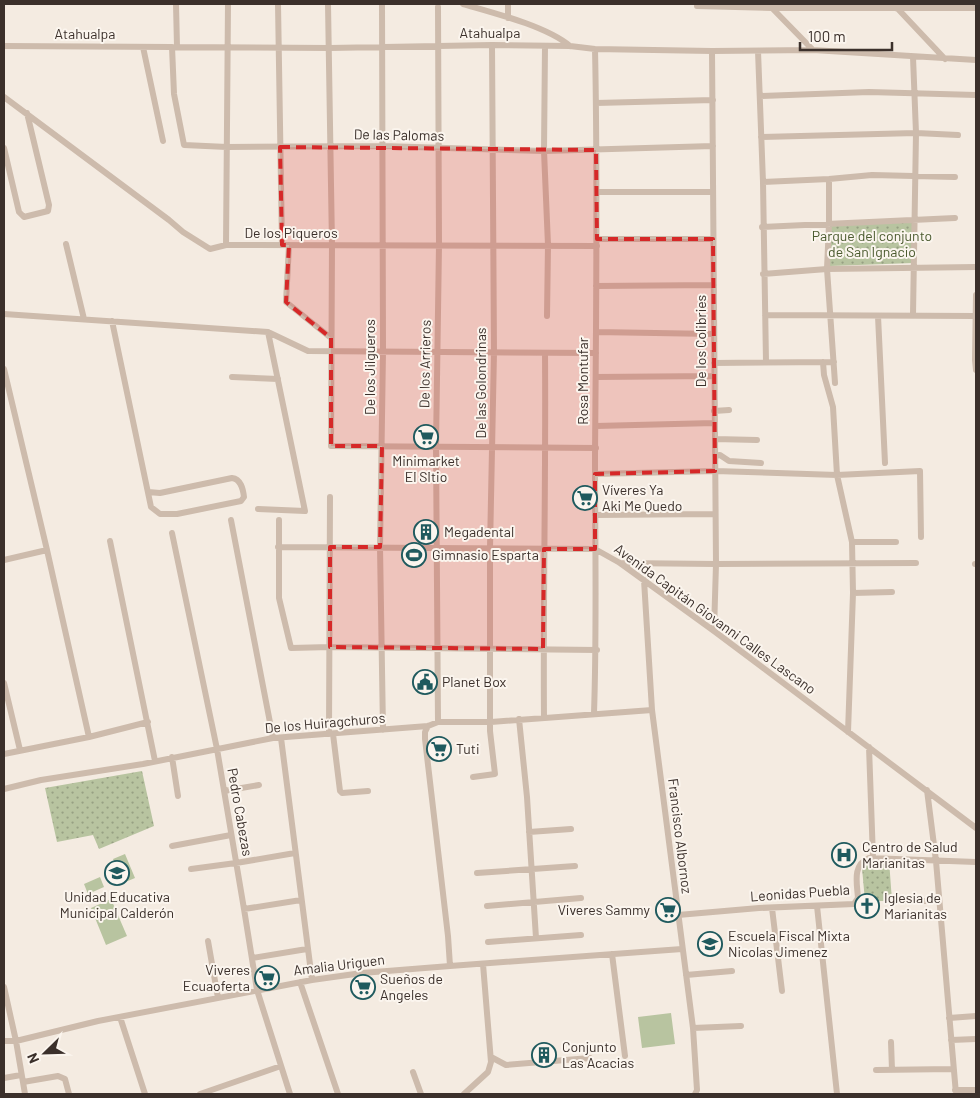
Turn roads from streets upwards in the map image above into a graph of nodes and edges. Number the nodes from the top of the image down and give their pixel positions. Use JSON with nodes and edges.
{"nodes":[{"id":1,"x":176,"y":4,"type":"edge"},
{"id":2,"x":228,"y":4,"type":"edge"},
{"id":3,"x":278,"y":4,"type":"edge"},
{"id":4,"x":328,"y":4,"type":"edge"},
{"id":5,"x":382,"y":4,"type":"edge"},
{"id":6,"x":463,"y":4,"type":"edge"},
{"id":7,"x":508,"y":4,"type":"edge"},
{"id":8,"x":884,"y":4,"type":"edge"},
{"id":9,"x":697,"y":6,"type":"dead end"},
{"id":10,"x":438,"y":7,"type":"dead end"},
{"id":11,"x":772,"y":8,"type":"junction"},
{"id":12,"x":976,"y":8,"type":"edge"},
{"id":13,"x":898,"y":9,"type":"junction"},
{"id":14,"x":508,"y":18,"type":"junction"},
{"id":15,"x":492,"y":45,"type":"junction"},
{"id":16,"x":4,"y":46,"type":"edge"},
{"id":17,"x":228,"y":46,"type":"junction"},
{"id":18,"x":437,"y":46,"type":"junction"},
{"id":19,"x":544,"y":46,"type":"junction"},
{"id":20,"x":570,"y":46,"type":"junction"},
{"id":21,"x":143,"y":47,"type":"junction"},
{"id":22,"x":175,"y":47,"type":"junction"},
{"id":23,"x":277,"y":47,"type":"junction"},
{"id":24,"x":382,"y":47,"type":"junction"},
{"id":25,"x":330,"y":48,"type":"junction"},
{"id":26,"x":595,"y":49,"type":"junction"},
{"id":27,"x":813,"y":50,"type":"junction"},
{"id":28,"x":712,"y":51,"type":"junction"},
{"id":29,"x":758,"y":51,"type":"junction"},
{"id":30,"x":912,"y":57,"type":"junction"},
{"id":31,"x":945,"y":59,"type":"junction"},
{"id":32,"x":976,"y":60,"type":"edge"},
{"id":33,"x":915,"y":93,"type":"junction"},
{"id":34,"x":976,"y":95,"type":"edge"},
{"id":35,"x":760,"y":96,"type":"junction"},
{"id":36,"x":4,"y":97,"type":"edge"},
{"id":37,"x":713,"y":100,"type":"junction"},
{"id":38,"x":596,"y":103,"type":"junction"},
{"id":39,"x":27,"y":113,"type":"junction"},
{"id":40,"x":916,"y":133,"type":"junction"},
{"id":41,"x":958,"y":135,"type":"dead end"},
{"id":42,"x":762,"y":137,"type":"junction"},
{"id":43,"x":163,"y":140,"type":"dead end"},
{"id":44,"x":331,"y":146,"type":"junction"},
{"id":45,"x":383,"y":146,"type":"junction"},
{"id":46,"x":713,"y":146,"type":"junction"},
{"id":47,"x":227,"y":147,"type":"junction"},
{"id":48,"x":280,"y":147,"type":"junction"},
{"id":49,"x":438,"y":147,"type":"junction"},
{"id":50,"x":4,"y":148,"type":"edge"},
{"id":51,"x":493,"y":150,"type":"junction"},
{"id":52,"x":596,"y":150,"type":"junction"},
{"id":53,"x":544,"y":152,"type":"junction"},
{"id":54,"x":914,"y":177,"type":"junction"},
{"id":55,"x":955,"y":177,"type":"dead end"},
{"id":56,"x":829,"y":179,"type":"junction"},
{"id":57,"x":763,"y":182,"type":"junction"},
{"id":58,"x":597,"y":192,"type":"junction"},
{"id":59,"x":713,"y":192,"type":"junction"},
{"id":60,"x":955,"y":218,"type":"dead end"},
{"id":61,"x":914,"y":219,"type":"junction"},
{"id":62,"x":829,"y":224,"type":"junction"},
{"id":63,"x":762,"y":227,"type":"junction"},
{"id":64,"x":713,"y":239,"type":"junction"},
{"id":65,"x":597,"y":242,"type":"junction"},
{"id":66,"x":66,"y":244,"type":"dead end"},
{"id":67,"x":226,"y":245,"type":"junction"},
{"id":68,"x":285,"y":245,"type":"junction"},
{"id":69,"x":332,"y":245,"type":"junction"},
{"id":70,"x":383,"y":245,"type":"junction"},
{"id":71,"x":438,"y":245,"type":"junction"},
{"id":72,"x":494,"y":245,"type":"junction"},
{"id":73,"x":548,"y":245,"type":"junction"},
{"id":74,"x":976,"y":267,"type":"edge"},
{"id":75,"x":915,"y":268,"type":"junction"},
{"id":76,"x":827,"y":269,"type":"junction"},
{"id":77,"x":764,"y":274,"type":"junction"},
{"id":78,"x":714,"y":285,"type":"junction"},
{"id":79,"x":596,"y":286,"type":"junction"},
{"id":80,"x":976,"y":295,"type":"edge"},
{"id":81,"x":4,"y":314,"type":"edge"},
{"id":82,"x":913,"y":315,"type":"junction"},
{"id":83,"x":547,"y":316,"type":"dead end"},
{"id":84,"x":765,"y":316,"type":"junction"},
{"id":85,"x":830,"y":316,"type":"junction"},
{"id":86,"x":878,"y":316,"type":"junction"},
{"id":87,"x":975,"y":316,"type":"junction"},
{"id":88,"x":84,"y":320,"type":"junction"},
{"id":89,"x":112,"y":321,"type":"junction"},
{"id":90,"x":268,"y":332,"type":"junction"},
{"id":91,"x":596,"y":332,"type":"junction"},
{"id":92,"x":714,"y":334,"type":"junction"},
{"id":93,"x":331,"y":338,"type":"junction"},
{"id":94,"x":330,"y":351,"type":"junction"},
{"id":95,"x":383,"y":352,"type":"junction"},
{"id":96,"x":438,"y":352,"type":"junction"},
{"id":97,"x":494,"y":352,"type":"junction"},
{"id":98,"x":545,"y":353,"type":"junction"},
{"id":99,"x":596,"y":353,"type":"junction"},
{"id":100,"x":766,"y":362,"type":"junction"},
{"id":101,"x":823,"y":362,"type":"junction"},
{"id":102,"x":834,"y":362,"type":"junction"},
{"id":103,"x":714,"y":363,"type":"junction"},
{"id":104,"x":4,"y":369,"type":"edge"},
{"id":105,"x":976,"y":370,"type":"edge"},
{"id":106,"x":714,"y":376,"type":"junction"},
{"id":107,"x":232,"y":377,"type":"dead end"},
{"id":108,"x":596,"y":377,"type":"junction"},
{"id":109,"x":278,"y":379,"type":"junction"},
{"id":110,"x":835,"y":383,"type":"dead end"},
{"id":111,"x":6,"y":391,"type":"edge"},
{"id":112,"x":730,"y":410,"type":"dead end"},
{"id":113,"x":714,"y":411,"type":"junction"},
{"id":114,"x":714,"y":423,"type":"junction"},
{"id":115,"x":596,"y":426,"type":"junction"},
{"id":116,"x":715,"y":439,"type":"junction"},
{"id":117,"x":757,"y":440,"type":"dead end"},
{"id":118,"x":382,"y":446,"type":"junction"},
{"id":119,"x":436,"y":446,"type":"junction"},
{"id":120,"x":493,"y":447,"type":"junction"},
{"id":121,"x":546,"y":448,"type":"junction"},
{"id":122,"x":596,"y":448,"type":"junction"},
{"id":123,"x":715,"y":456,"type":"junction"},
{"id":124,"x":885,"y":462,"type":"dead end"},
{"id":125,"x":761,"y":463,"type":"dead end"},
{"id":126,"x":715,"y":471,"type":"junction"},
{"id":127,"x":595,"y":474,"type":"junction"},
{"id":128,"x":837,"y":475,"type":"junction"},
{"id":129,"x":148,"y":492,"type":"junction"},
{"id":130,"x":330,"y":497,"type":"dead end"},
{"id":131,"x":258,"y":509,"type":"dead end"},
{"id":132,"x":715,"y":514,"type":"junction"},
{"id":133,"x":595,"y":515,"type":"junction"},
{"id":134,"x":231,"y":520,"type":"dead end"},
{"id":135,"x":279,"y":520,"type":"dead end"},
{"id":136,"x":172,"y":533,"type":"dead end"},
{"id":137,"x":921,"y":537,"type":"dead end"},
{"id":138,"x":110,"y":541,"type":"dead end"},
{"id":139,"x":852,"y":542,"type":"junction"},
{"id":140,"x":896,"y":542,"type":"dead end"},
{"id":141,"x":278,"y":547,"type":"junction"},
{"id":142,"x":330,"y":547,"type":"junction"},
{"id":143,"x":380,"y":547,"type":"junction"},
{"id":144,"x":436,"y":547,"type":"junction"},
{"id":145,"x":490,"y":548,"type":"junction"},
{"id":146,"x":47,"y":550,"type":"junction"},
{"id":147,"x":544,"y":550,"type":"junction"},
{"id":148,"x":595,"y":550,"type":"junction"},
{"id":149,"x":4,"y":560,"type":"edge"},
{"id":150,"x":620,"y":562,"type":"junction"},
{"id":151,"x":916,"y":563,"type":"dead end"},
{"id":152,"x":716,"y":564,"type":"junction"},
{"id":153,"x":854,"y":564,"type":"junction"},
{"id":154,"x":644,"y":580,"type":"junction"},
{"id":155,"x":892,"y":592,"type":"dead end"},
{"id":156,"x":853,"y":593,"type":"junction"},
{"id":157,"x":714,"y":631,"type":"junction"},
{"id":158,"x":330,"y":647,"type":"junction"},
{"id":159,"x":382,"y":648,"type":"junction"},
{"id":160,"x":438,"y":648,"type":"junction"},
{"id":161,"x":491,"y":649,"type":"junction"},
{"id":162,"x":543,"y":649,"type":"junction"},
{"id":163,"x":597,"y":650,"type":"junction"},
{"id":164,"x":4,"y":683,"type":"edge"},
{"id":165,"x":652,"y":710,"type":"junction"},
{"id":166,"x":594,"y":713,"type":"junction"},
{"id":167,"x":544,"y":718,"type":"junction"},
{"id":168,"x":519,"y":719,"type":"junction"},
{"id":169,"x":148,"y":722,"type":"junction"},
{"id":170,"x":438,"y":722,"type":"junction"},
{"id":171,"x":491,"y":722,"type":"junction"},
{"id":172,"x":428,"y":726,"type":"junction"},
{"id":173,"x":384,"y":730,"type":"junction"},
{"id":174,"x":848,"y":732,"type":"junction"},
{"id":175,"x":331,"y":734,"type":"junction"},
{"id":176,"x":89,"y":737,"type":"junction"},
{"id":177,"x":273,"y":738,"type":"junction"},
{"id":178,"x":281,"y":738,"type":"junction"},
{"id":179,"x":869,"y":747,"type":"junction"},
{"id":180,"x":216,"y":749,"type":"junction"},
{"id":181,"x":20,"y":750,"type":"junction"},
{"id":182,"x":4,"y":754,"type":"edge"},
{"id":183,"x":172,"y":758,"type":"junction"},
{"id":184,"x":155,"y":761,"type":"junction"},
{"id":185,"x":473,"y":777,"type":"dead end"},
{"id":186,"x":259,"y":785,"type":"dead end"},
{"id":187,"x":4,"y":789,"type":"edge"},
{"id":188,"x":926,"y":790,"type":"junction"},
{"id":189,"x":224,"y":791,"type":"junction"},
{"id":190,"x":368,"y":791,"type":"dead end"},
{"id":191,"x":178,"y":796,"type":"dead end"},
{"id":192,"x":571,"y":828,"type":"dead end"},
{"id":193,"x":976,"y":828,"type":"edge"},
{"id":194,"x":529,"y":832,"type":"junction"},
{"id":195,"x":232,"y":834,"type":"junction"},
{"id":196,"x":172,"y":846,"type":"dead end"},
{"id":197,"x":295,"y":853,"type":"junction"},
{"id":198,"x":873,"y":858,"type":"junction"},
{"id":199,"x":936,"y":861,"type":"junction"},
{"id":200,"x":976,"y":862,"type":"edge"},
{"id":201,"x":236,"y":863,"type":"junction"},
{"id":202,"x":575,"y":866,"type":"dead end"},
{"id":203,"x":531,"y":868,"type":"junction"},
{"id":204,"x":191,"y":869,"type":"dead end"},
{"id":205,"x":476,"y":873,"type":"dead end"},
{"id":206,"x":581,"y":898,"type":"dead end"},
{"id":207,"x":301,"y":900,"type":"junction"},
{"id":208,"x":892,"y":901,"type":"dead end"},
{"id":209,"x":533,"y":902,"type":"junction"},
{"id":210,"x":939,"y":902,"type":"junction"},
{"id":211,"x":487,"y":906,"type":"dead end"},
{"id":212,"x":817,"y":906,"type":"junction"},
{"id":213,"x":772,"y":908,"type":"junction"},
{"id":214,"x":244,"y":909,"type":"junction"},
{"id":215,"x":678,"y":915,"type":"junction"},
{"id":216,"x":581,"y":935,"type":"dead end"},
{"id":217,"x":536,"y":938,"type":"junction"},
{"id":218,"x":208,"y":941,"type":"dead end"},
{"id":219,"x":488,"y":942,"type":"dead end"},
{"id":220,"x":307,"y":948,"type":"junction"},
{"id":221,"x":682,"y":949,"type":"junction"},
{"id":222,"x":612,"y":954,"type":"junction"},
{"id":223,"x":252,"y":958,"type":"junction"},
{"id":224,"x":483,"y":964,"type":"junction"},
{"id":225,"x":450,"y":966,"type":"junction"},
{"id":226,"x":732,"y":971,"type":"dead end"},
{"id":227,"x":686,"y":975,"type":"junction"},
{"id":228,"x":312,"y":980,"type":"junction"},
{"id":229,"x":300,"y":982,"type":"junction"},
{"id":230,"x":4,"y":988,"type":"edge"},
{"id":231,"x":257,"y":990,"type":"junction"},
{"id":232,"x":782,"y":991,"type":"dead end"},
{"id":233,"x":218,"y":998,"type":"junction"},
{"id":234,"x":976,"y":1016,"type":"edge"},
{"id":235,"x":120,"y":1017,"type":"junction"},
{"id":236,"x":949,"y":1018,"type":"junction"},
{"id":237,"x":741,"y":1026,"type":"dead end"},
{"id":238,"x":693,"y":1028,"type":"junction"},
{"id":239,"x":976,"y":1039,"type":"edge"},
{"id":240,"x":951,"y":1040,"type":"junction"},
{"id":241,"x":4,"y":1041,"type":"edge"},
{"id":242,"x":16,"y":1041,"type":"junction"},
{"id":243,"x":891,"y":1042,"type":"dead end"},
{"id":244,"x":625,"y":1056,"type":"dead end"},
{"id":245,"x":491,"y":1057,"type":"junction"},
{"id":246,"x":590,"y":1058,"type":"dead end"},
{"id":247,"x":281,"y":1066,"type":"junction"},
{"id":248,"x":953,"y":1069,"type":"junction"},
{"id":249,"x":876,"y":1070,"type":"dead end"},
{"id":250,"x":892,"y":1070,"type":"junction"},
{"id":251,"x":413,"y":1072,"type":"dead end"},
{"id":252,"x":21,"y":1075,"type":"junction"},
{"id":253,"x":4,"y":1078,"type":"edge"},
{"id":254,"x":23,"y":1082,"type":"junction"},
{"id":255,"x":976,"y":1090,"type":"edge"},
{"id":256,"x":956,"y":1092,"type":"edge"},
{"id":257,"x":25,"y":1094,"type":"edge"},
{"id":258,"x":69,"y":1094,"type":"edge"},
{"id":259,"x":145,"y":1094,"type":"edge"},
{"id":260,"x":200,"y":1094,"type":"edge"},
{"id":261,"x":290,"y":1094,"type":"edge"},
{"id":262,"x":338,"y":1094,"type":"edge"},
{"id":263,"x":421,"y":1094,"type":"edge"},
{"id":264,"x":464,"y":1094,"type":"edge"},
{"id":265,"x":695,"y":1094,"type":"edge"},
{"id":266,"x":837,"y":1094,"type":"edge"}],
"edges":[{"from":1,"to":22,"type":"street","name":"De las Palomas"},
{"from":2,"to":17,"type":"street","name":"De los Piqueros"},
{"from":3,"to":23,"type":"street"},
{"from":4,"to":25,"type":"street"},
{"from":5,"to":24,"type":"street","name":"De los Jilgueros"},
{"from":6,"to":14,"type":"street"},
{"from":7,"to":14,"type":"street"},
{"from":8,"to":13,"type":"street"},
{"from":9,"to":11,"type":"street"},
{"from":10,"to":18,"type":"street","name":"De los Arrieros"},
{"from":11,"to":13,"type":"street"},
{"from":11,"to":27,"type":"street"},
{"from":12,"to":13,"type":"street"},
{"from":13,"to":31,"type":"street"},
{"from":14,"to":20,"type":"street"},
{"from":15,"to":18,"type":"street","name":"Atahualpa"},
{"from":15,"to":19,"type":"street","name":"Atahualpa"},
{"from":15,"to":51,"type":"street","name":"De las Golondrinas"},
{"from":16,"to":21,"type":"street","name":"Atahualpa"},
{"from":17,"to":22,"type":"street","name":"Atahualpa"},
{"from":17,"to":23,"type":"street","name":"Atahualpa"},
{"from":17,"to":47,"type":"street","name":"De los Piqueros"},
{"from":18,"to":24,"type":"street","name":"Atahualpa"},
{"from":18,"to":49,"type":"street","name":"De los Arrieros"},
{"from":19,"to":20,"type":"street","name":"Atahualpa"},
{"from":19,"to":53,"type":"street"},
{"from":20,"to":26,"type":"street","name":"Atahualpa"},
{"from":21,"to":22,"type":"street","name":"Atahualpa"},
{"from":21,"to":43,"type":"street"},
{"from":22,"to":47,"type":"street","name":"De las Palomas"},
{"from":23,"to":25,"type":"street","name":"Atahualpa"},
{"from":23,"to":48,"type":"street"},
{"from":24,"to":25,"type":"street","name":"Atahualpa"},
{"from":24,"to":45,"type":"street","name":"De los Jilgueros"},
{"from":25,"to":44,"type":"street"},
{"from":26,"to":28,"type":"street","name":"Atahualpa"},
{"from":26,"to":38,"type":"street","name":"Rosa Montufar"},
{"from":27,"to":29,"type":"street","name":"Atahualpa"},
{"from":27,"to":30,"type":"street","name":"Atahualpa"},
{"from":28,"to":29,"type":"street","name":"Atahualpa"},
{"from":28,"to":37,"type":"street","name":"De los Colibries"},
{"from":29,"to":35,"type":"street"},
{"from":30,"to":31,"type":"street","name":"Atahualpa"},
{"from":30,"to":33,"type":"street"},
{"from":31,"to":32,"type":"street","name":"Atahualpa"},
{"from":33,"to":34,"type":"street"},
{"from":33,"to":35,"type":"street"},
{"from":33,"to":40,"type":"street"},
{"from":35,"to":42,"type":"street"},
{"from":36,"to":39,"type":"street"},
{"from":37,"to":38,"type":"street"},
{"from":37,"to":46,"type":"street","name":"De los Colibries"},
{"from":38,"to":52,"type":"street","name":"Rosa Montufar"},
{"from":39,"to":50,"type":"street"},
{"from":39,"to":67,"type":"street"},
{"from":40,"to":41,"type":"street"},
{"from":40,"to":42,"type":"street"},
{"from":40,"to":54,"type":"street"},
{"from":42,"to":57,"type":"street"},
{"from":44,"to":45,"type":"street","name":"De las Palomas"},
{"from":44,"to":48,"type":"street","name":"De las Palomas"},
{"from":44,"to":69,"type":"street"},
{"from":45,"to":49,"type":"street","name":"De las Palomas"},
{"from":45,"to":70,"type":"street","name":"De los Jilgueros"},
{"from":46,"to":52,"type":"street","name":"De las Palomas"},
{"from":46,"to":59,"type":"street","name":"De los Colibries"},
{"from":47,"to":48,"type":"street","name":"De las Palomas"},
{"from":47,"to":67,"type":"street","name":"De los Piqueros"},
{"from":48,"to":68,"type":"street"},
{"from":49,"to":51,"type":"street","name":"De las Palomas"},
{"from":49,"to":71,"type":"street","name":"De los Arrieros"},
{"from":51,"to":53,"type":"street","name":"De las Palomas"},
{"from":51,"to":72,"type":"street","name":"De las Golondrinas"},
{"from":52,"to":53,"type":"street","name":"De las Palomas"},
{"from":52,"to":58,"type":"street","name":"Rosa Montufar"},
{"from":53,"to":73,"type":"street"},
{"from":54,"to":55,"type":"street"},
{"from":54,"to":56,"type":"street"},
{"from":54,"to":61,"type":"street"},
{"from":56,"to":57,"type":"street"},
{"from":56,"to":62,"type":"street"},
{"from":57,"to":63,"type":"street"},
{"from":58,"to":59,"type":"street"},
{"from":58,"to":65,"type":"street","name":"Rosa Montufar"},
{"from":59,"to":64,"type":"street","name":"De los Colibries"},
{"from":60,"to":61,"type":"street"},
{"from":61,"to":62,"type":"street"},
{"from":61,"to":75,"type":"street"},
{"from":62,"to":63,"type":"street"},
{"from":62,"to":76,"type":"street"},
{"from":63,"to":77,"type":"street"},
{"from":64,"to":65,"type":"street","name":"De los Piqueros"},
{"from":64,"to":78,"type":"street","name":"De los Colibries"},
{"from":65,"to":73,"type":"street","name":"De los Piqueros"},
{"from":65,"to":79,"type":"street","name":"Rosa Montufar"},
{"from":66,"to":88,"type":"street"},
{"from":67,"to":68,"type":"street","name":"De los Piqueros"},
{"from":68,"to":69,"type":"street","name":"De los Piqueros"},
{"from":68,"to":93,"type":"street"},
{"from":69,"to":70,"type":"street","name":"De los Piqueros"},
{"from":69,"to":93,"type":"street"},
{"from":70,"to":71,"type":"street","name":"De los Piqueros"},
{"from":70,"to":95,"type":"street","name":"De los Jilgueros"},
{"from":71,"to":72,"type":"street","name":"De los Piqueros"},
{"from":71,"to":96,"type":"street","name":"De los Arrieros"},
{"from":72,"to":73,"type":"street","name":"De los Piqueros"},
{"from":72,"to":97,"type":"street","name":"De las Golondrinas"},
{"from":73,"to":83,"type":"street"},
{"from":74,"to":75,"type":"street"},
{"from":75,"to":76,"type":"street"},
{"from":75,"to":82,"type":"street"},
{"from":76,"to":77,"type":"street"},
{"from":76,"to":85,"type":"street"},
{"from":77,"to":84,"type":"street"},
{"from":78,"to":79,"type":"street"},
{"from":78,"to":92,"type":"street","name":"De los Colibries"},
{"from":79,"to":91,"type":"street","name":"Rosa Montufar"},
{"from":80,"to":87,"type":"street"},
{"from":81,"to":88,"type":"street"},
{"from":82,"to":86,"type":"street"},
{"from":82,"to":87,"type":"street"},
{"from":84,"to":85,"type":"street"},
{"from":84,"to":100,"type":"street"},
{"from":85,"to":86,"type":"street"},
{"from":85,"to":102,"type":"street"},
{"from":86,"to":124,"type":"street"},
{"from":87,"to":105,"type":"street"},
{"from":88,"to":89,"type":"street"},
{"from":89,"to":90,"type":"street"},
{"from":89,"to":129,"type":"street"},
{"from":90,"to":94,"type":"street"},
{"from":90,"to":109,"type":"street"},
{"from":91,"to":92,"type":"street"},
{"from":91,"to":99,"type":"street","name":"Rosa Montufar"},
{"from":92,"to":103,"type":"street","name":"De los Colibries"},
{"from":93,"to":94,"type":"street"},
{"from":94,"to":95,"type":"street"},
{"from":94,"to":118,"type":"street"},
{"from":95,"to":96,"type":"street"},
{"from":95,"to":118,"type":"street","name":"De los Jilgueros"},
{"from":96,"to":97,"type":"street"},
{"from":96,"to":119,"type":"street","name":"De los Arrieros"},
{"from":97,"to":98,"type":"street"},
{"from":97,"to":120,"type":"street","name":"De las Golondrinas"},
{"from":98,"to":99,"type":"street"},
{"from":98,"to":121,"type":"street"},
{"from":99,"to":108,"type":"street","name":"Rosa Montufar"},
{"from":100,"to":101,"type":"street"},
{"from":100,"to":103,"type":"street"},
{"from":101,"to":102,"type":"street"},
{"from":101,"to":128,"type":"street"},
{"from":102,"to":110,"type":"street"},
{"from":103,"to":106,"type":"street","name":"De los Colibries"},
{"from":104,"to":111,"type":"street"},
{"from":106,"to":108,"type":"street"},
{"from":106,"to":113,"type":"street","name":"De los Colibries"},
{"from":107,"to":109,"type":"street"},
{"from":108,"to":115,"type":"street","name":"Rosa Montufar"},
{"from":109,"to":131,"type":"street"},
{"from":111,"to":146,"type":"street"},
{"from":112,"to":113,"type":"street"},
{"from":113,"to":114,"type":"street","name":"De los Colibries"},
{"from":114,"to":115,"type":"street"},
{"from":114,"to":116,"type":"street","name":"De los Colibries"},
{"from":115,"to":122,"type":"street","name":"Rosa Montufar"},
{"from":116,"to":117,"type":"street"},
{"from":116,"to":123,"type":"street","name":"De los Colibries"},
{"from":118,"to":119,"type":"street"},
{"from":118,"to":143,"type":"street","name":"De los Jilgueros"},
{"from":119,"to":120,"type":"street"},
{"from":119,"to":144,"type":"street","name":"De los Arrieros"},
{"from":120,"to":121,"type":"street"},
{"from":120,"to":145,"type":"street","name":"De las Golondrinas"},
{"from":121,"to":122,"type":"street"},
{"from":121,"to":147,"type":"street"},
{"from":122,"to":127,"type":"street","name":"Rosa Montufar"},
{"from":123,"to":125,"type":"street"},
{"from":123,"to":126,"type":"street","name":"De los Colibries"},
{"from":126,"to":127,"type":"street"},
{"from":126,"to":128,"type":"street"},
{"from":126,"to":132,"type":"street","name":"De los Colibries"},
{"from":127,"to":133,"type":"street","name":"Rosa Montufar"},
{"from":128,"to":137,"type":"street"},
{"from":128,"to":139,"type":"street"},
{"from":129,"to":129,"type":"street"},
{"from":130,"to":142,"type":"street"},
{"from":132,"to":133,"type":"street"},
{"from":132,"to":152,"type":"street","name":"De los Colibries"},
{"from":133,"to":148,"type":"street","name":"Rosa Montufar"},
{"from":134,"to":177,"type":"street"},
{"from":135,"to":141,"type":"street"},
{"from":136,"to":180,"type":"street","name":"Pedro Cabezas"},
{"from":138,"to":169,"type":"street"},
{"from":139,"to":140,"type":"street"},
{"from":139,"to":153,"type":"street"},
{"from":141,"to":142,"type":"street","name":"Avenida Capitán Giovanni Calles Lascano"},
{"from":141,"to":158,"type":"street"},
{"from":142,"to":143,"type":"street","name":"Avenida Capitán Giovanni Calles Lascano"},
{"from":142,"to":158,"type":"street"},
{"from":143,"to":144,"type":"street","name":"Avenida Capitán Giovanni Calles Lascano"},
{"from":143,"to":159,"type":"street","name":"De los Jilgueros"},
{"from":144,"to":145,"type":"street","name":"Avenida Capitán Giovanni Calles Lascano"},
{"from":144,"to":160,"type":"street","name":"De los Arrieros"},
{"from":145,"to":147,"type":"street","name":"Avenida Capitán Giovanni Calles Lascano"},
{"from":145,"to":161,"type":"street","name":"De las Golondrinas"},
{"from":146,"to":149,"type":"street"},
{"from":146,"to":176,"type":"street"},
{"from":147,"to":148,"type":"street","name":"Avenida Capitán Giovanni Calles Lascano"},
{"from":147,"to":162,"type":"street"},
{"from":148,"to":150,"type":"street","name":"Avenida Capitán Giovanni Calles Lascano"},
{"from":148,"to":163,"type":"street","name":"Rosa Montufar"},
{"from":150,"to":152,"type":"street"},
{"from":150,"to":154,"type":"street","name":"Avenida Capitán Giovanni Calles Lascano"},
{"from":151,"to":153,"type":"street"},
{"from":152,"to":153,"type":"street"},
{"from":152,"to":157,"type":"street","name":"De los Colibries"},
{"from":153,"to":156,"type":"street"},
{"from":154,"to":157,"type":"street","name":"Avenida Capitán Giovanni Calles Lascano"},
{"from":154,"to":165,"type":"street","name":"Francisco Albornoz"},
{"from":155,"to":156,"type":"street"},
{"from":156,"to":174,"type":"street"},
{"from":157,"to":174,"type":"street","name":"Avenida Capitán Giovanni Calles Lascano"},
{"from":158,"to":159,"type":"street"},
{"from":158,"to":175,"type":"street"},
{"from":159,"to":160,"type":"street"},
{"from":159,"to":173,"type":"street","name":"De los Jilgueros"},
{"from":160,"to":161,"type":"street"},
{"from":160,"to":170,"type":"street","name":"De los Arrieros"},
{"from":161,"to":162,"type":"street"},
{"from":161,"to":171,"type":"street","name":"De las Golondrinas"},
{"from":162,"to":163,"type":"street"},
{"from":162,"to":167,"type":"street"},
{"from":163,"to":166,"type":"street","name":"Rosa Montufar"},
{"from":164,"to":181,"type":"street"},
{"from":165,"to":166,"type":"street","name":"De los Huiragchuros"},
{"from":165,"to":215,"type":"street","name":"Francisco Albornoz"},
{"from":166,"to":167,"type":"street","name":"De los Huiragchuros"},
{"from":167,"to":168,"type":"street","name":"De los Huiragchuros"},
{"from":168,"to":171,"type":"street","name":"De los Huiragchuros"},
{"from":168,"to":194,"type":"street"},
{"from":169,"to":176,"type":"street"},
{"from":169,"to":184,"type":"street"},
{"from":170,"to":171,"type":"street","name":"De los Huiragchuros"},
{"from":170,"to":172,"type":"street","name":"De los Huiragchuros"},
{"from":171,"to":185,"type":"street","name":"De las Golondrinas"},
{"from":172,"to":173,"type":"street","name":"De los Huiragchuros"},
{"from":172,"to":225,"type":"street"},
{"from":173,"to":175,"type":"street","name":"De los Huiragchuros"},
{"from":174,"to":179,"type":"street","name":"Avenida Capitán Giovanni Calles Lascano"},
{"from":175,"to":178,"type":"street","name":"De los Huiragchuros"},
{"from":175,"to":190,"type":"street"},
{"from":176,"to":181,"type":"street"},
{"from":177,"to":178,"type":"street","name":"De los Huiragchuros"},
{"from":177,"to":180,"type":"street","name":"De los Huiragchuros"},
{"from":178,"to":197,"type":"street"},
{"from":179,"to":188,"type":"street","name":"Avenida Capitán Giovanni Calles Lascano"},
{"from":179,"to":198,"type":"street"},
{"from":180,"to":183,"type":"street","name":"De los Huiragchuros"},
{"from":180,"to":189,"type":"street","name":"Pedro Cabezas"},
{"from":181,"to":182,"type":"street"},
{"from":183,"to":184,"type":"street","name":"De los Huiragchuros"},
{"from":183,"to":191,"type":"street"},
{"from":184,"to":187,"type":"street","name":"De los Huiragchuros"},
{"from":186,"to":189,"type":"street"},
{"from":188,"to":193,"type":"street","name":"Avenida Capitán Giovanni Calles Lascano"},
{"from":188,"to":199,"type":"street"},
{"from":189,"to":195,"type":"street","name":"Pedro Cabezas"},
{"from":192,"to":194,"type":"street"},
{"from":194,"to":203,"type":"street"},
{"from":195,"to":196,"type":"street"},
{"from":195,"to":201,"type":"street","name":"Pedro Cabezas"},
{"from":197,"to":201,"type":"street"},
{"from":197,"to":207,"type":"street"},
{"from":198,"to":199,"type":"street"},
{"from":198,"to":212,"type":"street","name":"Leonidas Puebla"},
{"from":199,"to":200,"type":"street"},
{"from":199,"to":210,"type":"street"},
{"from":201,"to":204,"type":"street"},
{"from":201,"to":214,"type":"street","name":"Pedro Cabezas"},
{"from":202,"to":203,"type":"street"},
{"from":203,"to":205,"type":"street"},
{"from":203,"to":209,"type":"street"},
{"from":206,"to":209,"type":"street"},
{"from":207,"to":214,"type":"street"},
{"from":207,"to":220,"type":"street"},
{"from":208,"to":210,"type":"street"},
{"from":209,"to":211,"type":"street"},
{"from":209,"to":217,"type":"street"},
{"from":210,"to":236,"type":"street"},
{"from":212,"to":213,"type":"street","name":"Leonidas Puebla"},
{"from":212,"to":266,"type":"street"},
{"from":213,"to":215,"type":"street","name":"Leonidas Puebla"},
{"from":213,"to":232,"type":"street"},
{"from":214,"to":223,"type":"street","name":"Pedro Cabezas"},
{"from":215,"to":221,"type":"street","name":"Francisco Albornoz"},
{"from":216,"to":217,"type":"street"},
{"from":217,"to":219,"type":"street"},
{"from":218,"to":233,"type":"street"},
{"from":220,"to":223,"type":"street"},
{"from":220,"to":228,"type":"street"},
{"from":221,"to":222,"type":"street","name":"Amalia Uriguen"},
{"from":221,"to":227,"type":"street","name":"Francisco Albornoz"},
{"from":222,"to":224,"type":"street","name":"Amalia Uriguen"},
{"from":222,"to":244,"type":"street"},
{"from":223,"to":231,"type":"street","name":"Pedro Cabezas"},
{"from":224,"to":225,"type":"street","name":"Amalia Uriguen"},
{"from":224,"to":245,"type":"street"},
{"from":225,"to":228,"type":"street","name":"Amalia Uriguen"},
{"from":226,"to":227,"type":"street"},
{"from":227,"to":238,"type":"street","name":"Francisco Albornoz"},
{"from":228,"to":229,"type":"street","name":"Amalia Uriguen"},
{"from":229,"to":231,"type":"street","name":"Amalia Uriguen"},
{"from":229,"to":262,"type":"street"},
{"from":230,"to":242,"type":"street"},
{"from":231,"to":233,"type":"street","name":"Amalia Uriguen"},
{"from":231,"to":247,"type":"street","name":"Pedro Cabezas"},
{"from":233,"to":235,"type":"street","name":"Amalia Uriguen"},
{"from":234,"to":236,"type":"street"},
{"from":235,"to":242,"type":"street","name":"Amalia Uriguen"},
{"from":235,"to":259,"type":"street"},
{"from":236,"to":240,"type":"street"},
{"from":237,"to":238,"type":"street"},
{"from":238,"to":265,"type":"street","name":"Francisco Albornoz"},
{"from":239,"to":240,"type":"street"},
{"from":240,"to":248,"type":"street"},
{"from":241,"to":242,"type":"street","name":"Amalia Uriguen"},
{"from":242,"to":252,"type":"street"},
{"from":243,"to":250,"type":"street"},
{"from":245,"to":246,"type":"street"},
{"from":245,"to":264,"type":"street"},
{"from":247,"to":260,"type":"street"},
{"from":247,"to":261,"type":"street","name":"Pedro Cabezas"},
{"from":248,"to":250,"type":"street"},
{"from":248,"to":256,"type":"street"},
{"from":249,"to":250,"type":"street"},
{"from":251,"to":263,"type":"street"},
{"from":252,"to":253,"type":"street"},
{"from":252,"to":254,"type":"street"},
{"from":254,"to":257,"type":"street"},
{"from":254,"to":258,"type":"street"},
{"from":255,"to":256,"type":"street"}]}
